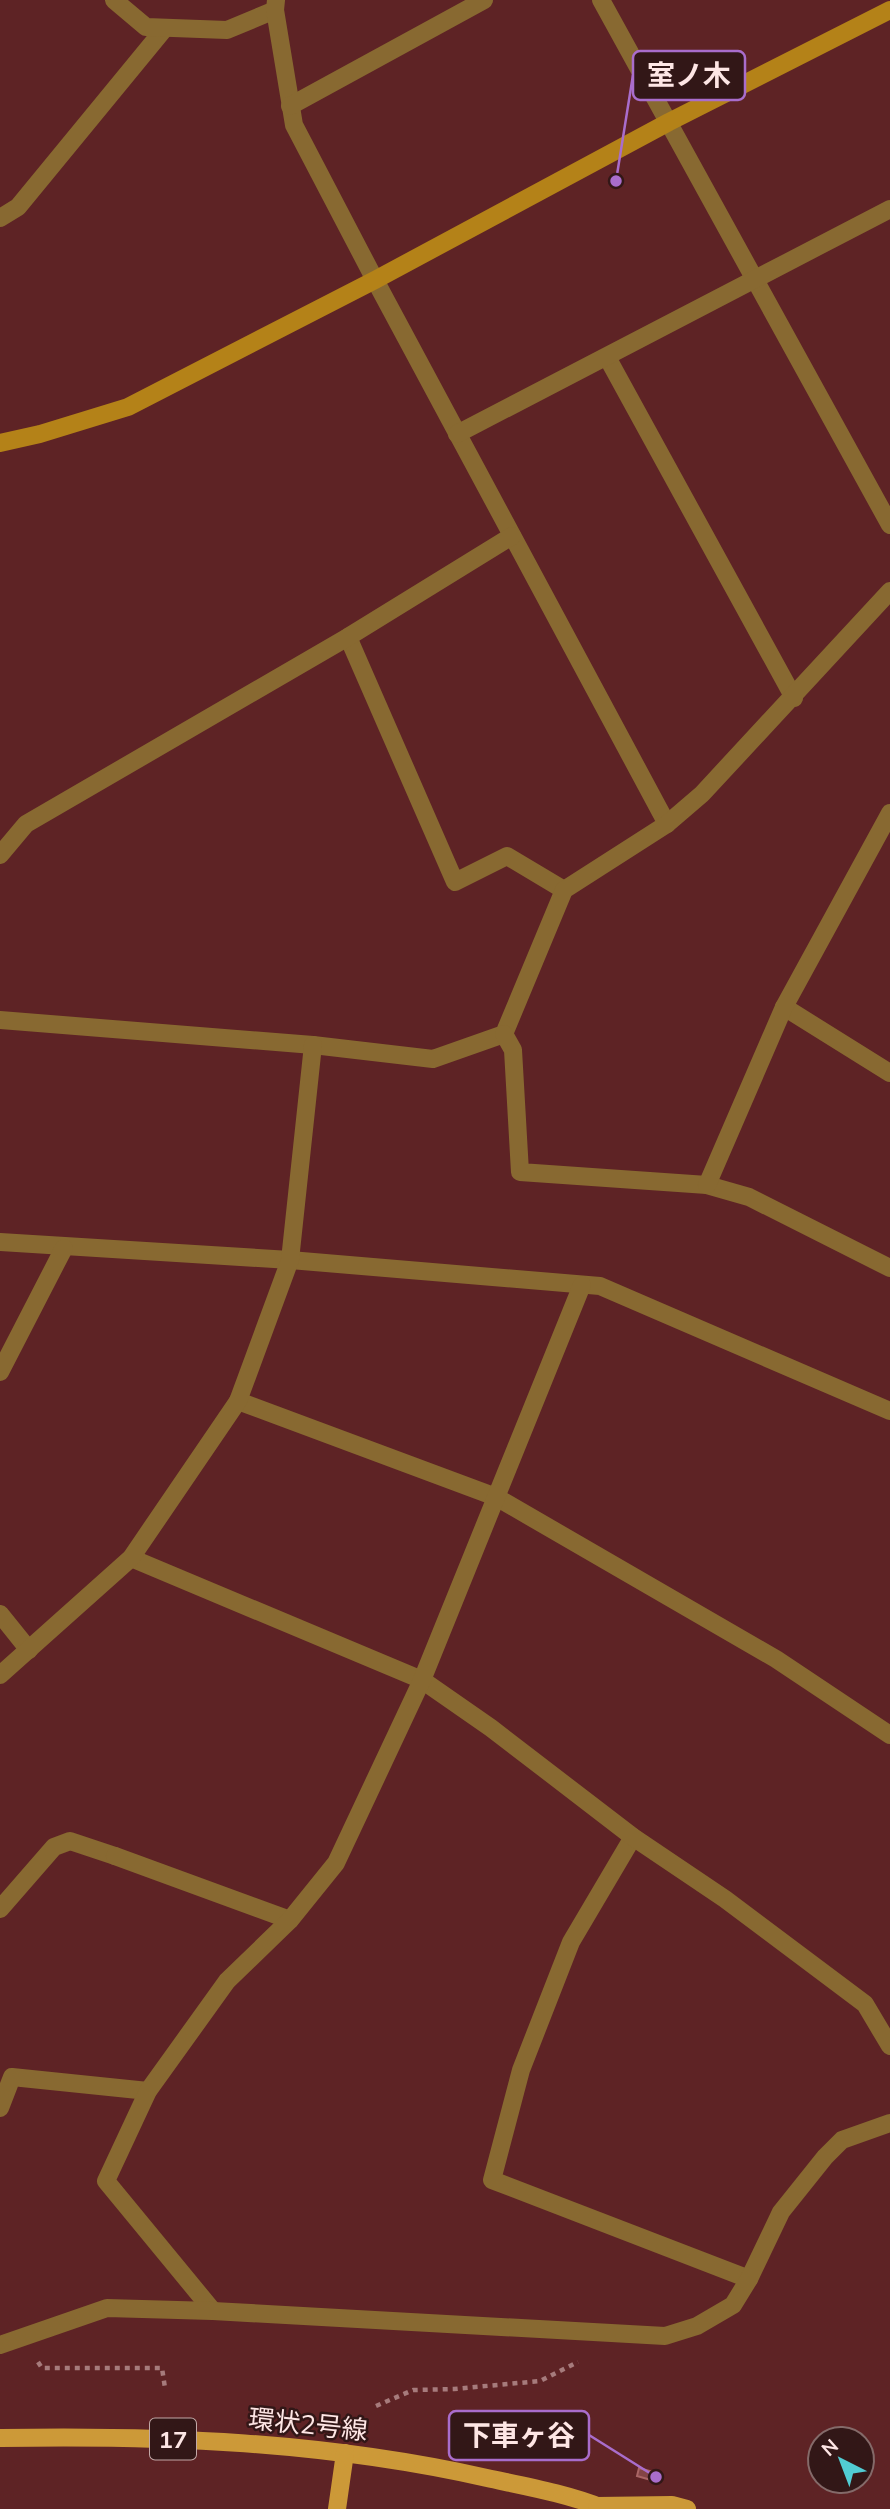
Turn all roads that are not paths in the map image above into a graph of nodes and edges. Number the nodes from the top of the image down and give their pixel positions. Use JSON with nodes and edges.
{"nodes":[{"id":1,"x":114,"y":0,"type":"edge"},
{"id":2,"x":484,"y":0,"type":"edge"},
{"id":3,"x":601,"y":0,"type":"edge"},
{"id":4,"x":276,"y":5,"type":"edge"},
{"id":5,"x":890,"y":10,"type":"edge"},
{"id":6,"x":165,"y":28,"type":"junction"},
{"id":7,"x":290,"y":106,"type":"junction"},
{"id":8,"x":668,"y":122,"type":"junction"},
{"id":9,"x":890,"y":209,"type":"edge"},
{"id":10,"x":0,"y":218,"type":"edge"},
{"id":11,"x":755,"y":279,"type":"junction"},
{"id":12,"x":375,"y":280,"type":"junction"},
{"id":13,"x":607,"y":357,"type":"junction"},
{"id":14,"x":457,"y":434,"type":"junction"},
{"id":15,"x":0,"y":443,"type":"edge"},
{"id":16,"x":890,"y":525,"type":"edge"},
{"id":17,"x":512,"y":536,"type":"junction"},
{"id":18,"x":890,"y":592,"type":"edge"},
{"id":19,"x":348,"y":637,"type":"junction"},
{"id":20,"x":794,"y":698,"type":"junction"},
{"id":21,"x":890,"y":813,"type":"edge"},
{"id":22,"x":667,"y":824,"type":"junction"},
{"id":23,"x":0,"y":855,"type":"edge"},
{"id":24,"x":564,"y":890,"type":"junction"},
{"id":25,"x":784,"y":1007,"type":"junction"},
{"id":26,"x":0,"y":1020,"type":"edge"},
{"id":27,"x":504,"y":1034,"type":"junction"},
{"id":28,"x":313,"y":1045,"type":"junction"},
{"id":29,"x":890,"y":1073,"type":"edge"},
{"id":30,"x":707,"y":1185,"type":"junction"},
{"id":31,"x":0,"y":1242,"type":"edge"},
{"id":32,"x":64,"y":1248,"type":"junction"},
{"id":33,"x":290,"y":1260,"type":"junction"},
{"id":34,"x":890,"y":1268,"type":"edge"},
{"id":35,"x":582,"y":1285,"type":"junction"},
{"id":36,"x":0,"y":1372,"type":"edge"},
{"id":37,"x":237,"y":1401,"type":"junction"},
{"id":38,"x":890,"y":1411,"type":"edge"},
{"id":39,"x":496,"y":1497,"type":"junction"},
{"id":40,"x":131,"y":1558,"type":"junction"},
{"id":41,"x":0,"y":1614,"type":"edge"},
{"id":42,"x":29,"y":1650,"type":"junction"},
{"id":43,"x":0,"y":1675,"type":"edge"},
{"id":44,"x":422,"y":1680,"type":"junction"},
{"id":45,"x":890,"y":1735,"type":"edge"},
{"id":46,"x":633,"y":1837,"type":"junction"},
{"id":47,"x":0,"y":1909,"type":"edge"},
{"id":48,"x":289,"y":1920,"type":"junction"},
{"id":49,"x":890,"y":2046,"type":"edge"},
{"id":50,"x":148,"y":2091,"type":"junction"},
{"id":51,"x":0,"y":2108,"type":"edge"},
{"id":52,"x":890,"y":2123,"type":"edge"},
{"id":53,"x":749,"y":2279,"type":"junction"},
{"id":54,"x":213,"y":2311,"type":"junction"},
{"id":55,"x":0,"y":2345,"type":"edge"},
{"id":56,"x":0,"y":2438,"type":"edge"},
{"id":57,"x":345,"y":2453,"type":"junction"},
{"id":58,"x":601,"y":2507,"type":"edge"},
{"id":59,"x":337,"y":2509,"type":"edge"},
{"id":60,"x":687,"y":2509,"type":"edge"}],
"edges":[{"from":1,"to":6,"type":"street"},
{"from":2,"to":7,"type":"street"},
{"from":3,"to":8,"type":"street"},
{"from":4,"to":6,"type":"street"},
{"from":4,"to":7,"type":"street"},
{"from":5,"to":8,"type":"street"},
{"from":6,"to":10,"type":"street"},
{"from":7,"to":12,"type":"street"},
{"from":8,"to":11,"type":"street"},
{"from":8,"to":12,"type":"street"},
{"from":9,"to":11,"type":"street"},
{"from":11,"to":13,"type":"street"},
{"from":11,"to":16,"type":"street"},
{"from":12,"to":14,"type":"street"},
{"from":12,"to":15,"type":"street"},
{"from":13,"to":14,"type":"street"},
{"from":13,"to":20,"type":"street"},
{"from":14,"to":17,"type":"street"},
{"from":17,"to":19,"type":"street"},
{"from":17,"to":22,"type":"street"},
{"from":18,"to":20,"type":"street"},
{"from":19,"to":23,"type":"street"},
{"from":19,"to":24,"type":"street"},
{"from":20,"to":22,"type":"street"},
{"from":21,"to":25,"type":"street"},
{"from":22,"to":24,"type":"street"},
{"from":24,"to":27,"type":"street"},
{"from":25,"to":29,"type":"street"},
{"from":25,"to":30,"type":"street"},
{"from":26,"to":28,"type":"street"},
{"from":27,"to":28,"type":"street"},
{"from":27,"to":30,"type":"street"},
{"from":28,"to":33,"type":"street"},
{"from":30,"to":34,"type":"street"},
{"from":31,"to":32,"type":"street"},
{"from":32,"to":33,"type":"street"},
{"from":32,"to":36,"type":"street"},
{"from":33,"to":35,"type":"street"},
{"from":33,"to":37,"type":"street"},
{"from":35,"to":38,"type":"street"},
{"from":35,"to":39,"type":"street"},
{"from":37,"to":39,"type":"street"},
{"from":37,"to":40,"type":"street"},
{"from":39,"to":44,"type":"street"},
{"from":39,"to":45,"type":"street"},
{"from":40,"to":42,"type":"street"},
{"from":40,"to":44,"type":"street"},
{"from":41,"to":42,"type":"street"},
{"from":42,"to":43,"type":"street"},
{"from":44,"to":46,"type":"street"},
{"from":44,"to":48,"type":"street"},
{"from":46,"to":49,"type":"street"},
{"from":46,"to":53,"type":"street"},
{"from":47,"to":48,"type":"street"},
{"from":48,"to":50,"type":"street"},
{"from":50,"to":51,"type":"street"},
{"from":50,"to":54,"type":"street"},
{"from":52,"to":53,"type":"street"},
{"from":53,"to":54,"type":"street"},
{"from":54,"to":55,"type":"street"},
{"from":56,"to":57,"type":"main road","name":"環状2号線","number":"17"},
{"from":57,"to":58,"type":"main road","name":"環状2号線","number":"17"},
{"from":57,"to":59,"type":"main road"},
{"from":58,"to":60,"type":"main road","name":"環状2号線"}]}
